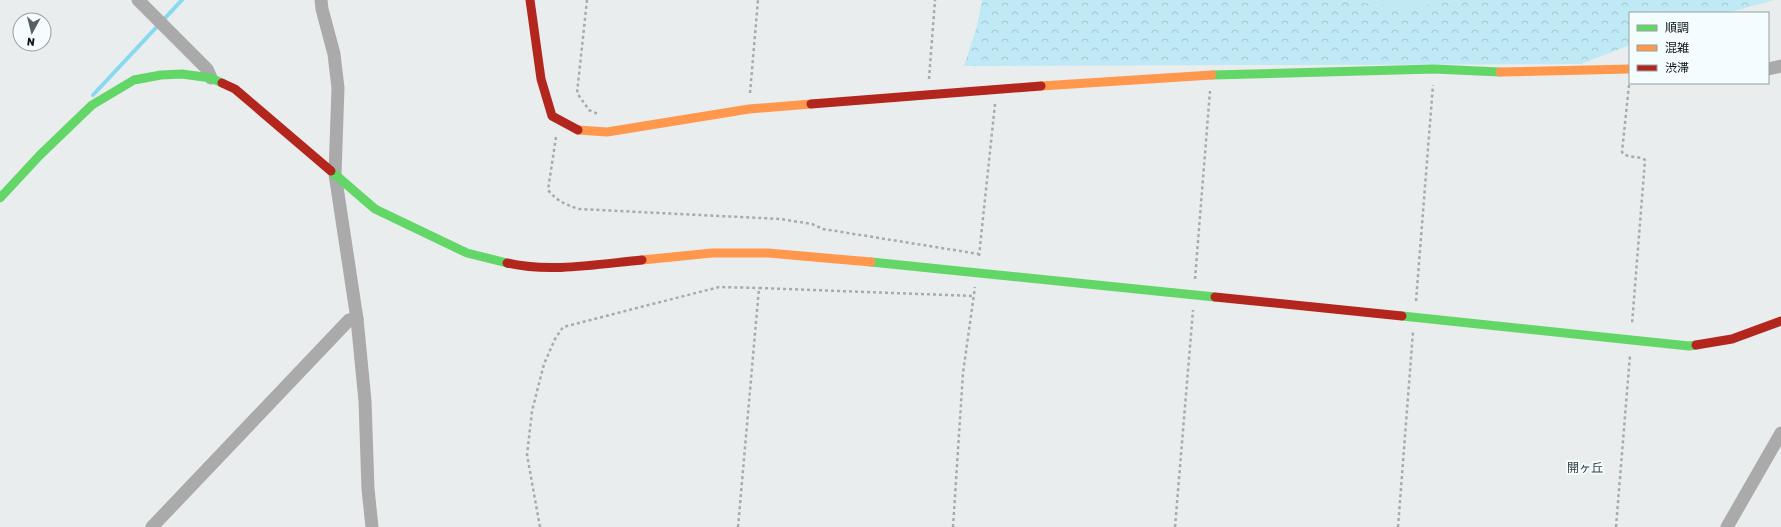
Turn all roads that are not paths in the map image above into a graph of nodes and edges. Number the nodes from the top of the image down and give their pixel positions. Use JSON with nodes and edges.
{"nodes":[{"id":1,"x":138,"y":0,"type":"edge"},
{"id":2,"x":321,"y":0,"type":"edge"},
{"id":3,"x":530,"y":0,"type":"edge"},
{"id":4,"x":1781,"y":66,"type":"edge"},
{"id":5,"x":1629,"y":69,"type":"edge"},
{"id":6,"x":1769,"y":69,"type":"edge"},
{"id":7,"x":211,"y":78,"type":"junction"},
{"id":8,"x":335,"y":174,"type":"junction"},
{"id":9,"x":0,"y":198,"type":"edge"},
{"id":10,"x":357,"y":319,"type":"junction"},
{"id":11,"x":1781,"y":321,"type":"edge"},
{"id":12,"x":1781,"y":433,"type":"edge"},
{"id":13,"x":152,"y":527,"type":"edge"},
{"id":14,"x":372,"y":527,"type":"edge"},
{"id":15,"x":1727,"y":527,"type":"edge"}],
"edges":[{"from":1,"to":7,"type":"street"},
{"from":2,"to":8,"type":"street"},
{"from":3,"to":5,"type":"street"},
{"from":4,"to":6,"type":"street"},
{"from":7,"to":8,"type":"street"},
{"from":7,"to":9,"type":"street"},
{"from":8,"to":10,"type":"street"},
{"from":8,"to":11,"type":"street"},
{"from":10,"to":13,"type":"street"},
{"from":10,"to":14,"type":"street"},
{"from":12,"to":15,"type":"street"}]}
